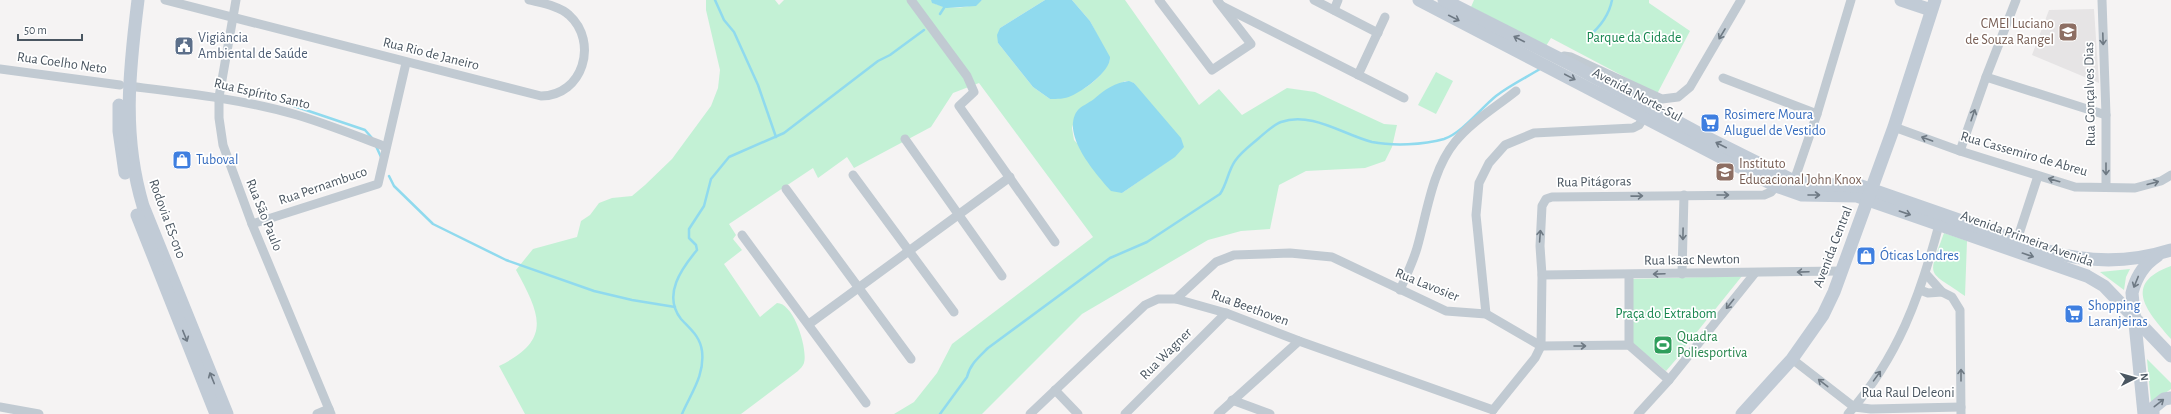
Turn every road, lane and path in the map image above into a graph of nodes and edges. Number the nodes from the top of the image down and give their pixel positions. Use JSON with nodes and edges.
{"nodes":[{"id":1,"x":130,"y":0,"type":"edge"},
{"id":2,"x":138,"y":0,"type":"edge"},
{"id":3,"x":165,"y":0,"type":"edge"},
{"id":4,"x":236,"y":0,"type":"edge"},
{"id":5,"x":529,"y":0,"type":"edge"},
{"id":6,"x":911,"y":0,"type":"edge"},
{"id":7,"x":1159,"y":0,"type":"edge"},
{"id":8,"x":1314,"y":0,"type":"edge"},
{"id":9,"x":1338,"y":0,"type":"edge"},
{"id":10,"x":1419,"y":0,"type":"edge"},
{"id":11,"x":1444,"y":0,"type":"edge"},
{"id":12,"x":1741,"y":0,"type":"edge"},
{"id":13,"x":1851,"y":0,"type":"edge"},
{"id":14,"x":1901,"y":0,"type":"edge"},
{"id":15,"x":2016,"y":0,"type":"edge"},
{"id":16,"x":2102,"y":0,"type":"edge"},
{"id":17,"x":1220,"y":3,"type":"edge"},
{"id":18,"x":1933,"y":5,"type":"edge"},
{"id":19,"x":1334,"y":10,"type":"junction"},
{"id":20,"x":1385,"y":17,"type":"dead end"},
{"id":21,"x":232,"y":18,"type":"junction"},
{"id":22,"x":1251,"y":20,"type":"junction"},
{"id":23,"x":1241,"y":32,"type":"junction"},
{"id":24,"x":1378,"y":33,"type":"junction"},
{"id":25,"x":1544,"y":52,"type":"junction"},
{"id":26,"x":406,"y":63,"type":"junction"},
{"id":27,"x":0,"y":69,"type":"edge"},
{"id":28,"x":1358,"y":75,"type":"junction"},
{"id":29,"x":1986,"y":77,"type":"junction"},
{"id":30,"x":1723,"y":78,"type":"dead end"},
{"id":31,"x":124,"y":85,"type":"junction"},
{"id":32,"x":1516,"y":91,"type":"dead end"},
{"id":33,"x":219,"y":97,"type":"junction"},
{"id":34,"x":1404,"y":98,"type":"dead end"},
{"id":35,"x":1817,"y":114,"type":"junction"},
{"id":36,"x":2106,"y":115,"type":"junction"},
{"id":37,"x":1644,"y":117,"type":"junction"},
{"id":38,"x":1894,"y":127,"type":"junction"},
{"id":39,"x":905,"y":139,"type":"dead end"},
{"id":40,"x":386,"y":147,"type":"junction"},
{"id":41,"x":1960,"y":151,"type":"junction"},
{"id":42,"x":854,"y":175,"type":"dead end"},
{"id":43,"x":2171,"y":175,"type":"edge"},
{"id":44,"x":1010,"y":176,"type":"junction"},
{"id":45,"x":2038,"y":176,"type":"junction"},
{"id":46,"x":1794,"y":181,"type":"junction"},
{"id":47,"x":1776,"y":186,"type":"junction"},
{"id":48,"x":2106,"y":187,"type":"junction"},
{"id":49,"x":786,"y":189,"type":"dead end"},
{"id":50,"x":1684,"y":195,"type":"junction"},
{"id":51,"x":1870,"y":195,"type":"junction"},
{"id":52,"x":958,"y":215,"type":"junction"},
{"id":53,"x":252,"y":224,"type":"junction"},
{"id":54,"x":1939,"y":225,"type":"junction"},
{"id":55,"x":742,"y":236,"type":"dead end"},
{"id":56,"x":2017,"y":240,"type":"junction"},
{"id":57,"x":1055,"y":242,"type":"dead end"},
{"id":58,"x":909,"y":251,"type":"junction"},
{"id":59,"x":2165,"y":252,"type":"edge"},
{"id":60,"x":1842,"y":271,"type":"junction"},
{"id":61,"x":1755,"y":273,"type":"junction"},
{"id":62,"x":1682,"y":274,"type":"junction"},
{"id":63,"x":1926,"y":274,"type":"junction"},
{"id":64,"x":1542,"y":275,"type":"junction"},
{"id":65,"x":1629,"y":275,"type":"junction"},
{"id":66,"x":1002,"y":276,"type":"dead end"},
{"id":67,"x":858,"y":288,"type":"junction"},
{"id":68,"x":1400,"y":290,"type":"junction"},
{"id":69,"x":1920,"y":290,"type":"junction"},
{"id":70,"x":1942,"y":292,"type":"junction"},
{"id":71,"x":1176,"y":299,"type":"junction"},
{"id":72,"x":954,"y":312,"type":"dead end"},
{"id":73,"x":1226,"y":313,"type":"junction"},
{"id":74,"x":1486,"y":314,"type":"junction"},
{"id":75,"x":2134,"y":318,"type":"junction"},
{"id":76,"x":808,"y":324,"type":"junction"},
{"id":77,"x":1299,"y":341,"type":"junction"},
{"id":78,"x":1541,"y":346,"type":"junction"},
{"id":79,"x":1629,"y":346,"type":"junction"},
{"id":80,"x":2171,"y":356,"type":"edge"},
{"id":81,"x":911,"y":359,"type":"dead end"},
{"id":82,"x":1792,"y":359,"type":"junction"},
{"id":83,"x":1669,"y":380,"type":"junction"},
{"id":84,"x":1055,"y":390,"type":"junction"},
{"id":85,"x":2171,"y":398,"type":"edge"},
{"id":86,"x":1232,"y":400,"type":"junction"},
{"id":87,"x":866,"y":403,"type":"dead end"},
{"id":88,"x":0,"y":406,"type":"edge"},
{"id":89,"x":330,"y":411,"type":"edge"},
{"id":90,"x":1851,"y":411,"type":"edge"},
{"id":91,"x":1961,"y":411,"type":"edge"},
{"id":92,"x":1494,"y":412,"type":"edge"},
{"id":93,"x":39,"y":414,"type":"edge"},
{"id":94,"x":216,"y":414,"type":"edge"},
{"id":95,"x":227,"y":414,"type":"edge"},
{"id":96,"x":317,"y":414,"type":"edge"},
{"id":97,"x":1030,"y":414,"type":"edge"},
{"id":98,"x":1078,"y":414,"type":"edge"},
{"id":99,"x":1125,"y":414,"type":"edge"},
{"id":100,"x":1218,"y":414,"type":"edge"},
{"id":101,"x":1270,"y":414,"type":"edge"},
{"id":102,"x":1638,"y":414,"type":"edge"},
{"id":103,"x":1742,"y":414,"type":"edge"},
{"id":104,"x":2144,"y":414,"type":"edge"},
{"id":105,"x":2153,"y":414,"type":"edge"}],
"edges":[{"from":1,"to":31,"type":"main road","name":"Rodovia ES-010"},
{"from":2,"to":31,"type":"main road","name":"Rodovia ES-010"},
{"from":3,"to":21,"type":"street","name":"Rua Rio de Janeiro"},
{"from":4,"to":21,"type":"street","name":"Rua São Paulo"},
{"from":5,"to":26,"type":"street","name":"Rua Rio de Janeiro"},
{"from":6,"to":44,"type":"street"},
{"from":7,"to":23,"type":"street"},
{"from":8,"to":19,"type":"street"},
{"from":9,"to":19,"type":"street"},
{"from":10,"to":37,"type":"main road","name":"Avenida Norte-Sul","one_way":true},
{"from":25,"to":11,"type":"main road","name":"Avenida Norte-Sul","one_way":true},
{"from":12,"to":25,"type":"street","one_way":true},
{"from":13,"to":35,"type":"street"},
{"from":14,"to":18,"type":"main road"},
{"from":15,"to":29,"type":"street"},
{"from":16,"to":36,"type":"street","name":"Rua Gonçalves Dias","one_way":true},
{"from":17,"to":22,"type":"street"},
{"from":17,"to":23,"type":"street"},
{"from":18,"to":38,"type":"main road","name":"Avenida Central"},
{"from":19,"to":24,"type":"street"},
{"from":20,"to":24,"type":"street"},
{"from":21,"to":26,"type":"street","name":"Rua Rio de Janeiro"},
{"from":21,"to":33,"type":"street","name":"Rua São Paulo"},
{"from":22,"to":23,"type":"street"},
{"from":22,"to":28,"type":"street"},
{"from":24,"to":28,"type":"street"},
{"from":46,"to":25,"type":"main road","name":"Avenida Norte-Sul","one_way":true},
{"from":26,"to":40,"type":"street","name":"Rua Pernambuco"},
{"from":27,"to":31,"type":"street","name":"Rua Coelho Neto"},
{"from":28,"to":34,"type":"street"},
{"from":29,"to":36,"type":"street"},
{"from":41,"to":29,"type":"street","one_way":true},
{"from":30,"to":35,"type":"street"},
{"from":31,"to":33,"type":"street","name":"Rua Espírito Santo"},
{"from":31,"to":94,"type":"main road","name":"Rodovia ES-010","one_way":true},
{"from":95,"to":31,"type":"main road","name":"Rodovia ES-010","one_way":true},
{"from":32,"to":68,"type":"street"},
{"from":33,"to":40,"type":"street","name":"Rua Espírito Santo"},
{"from":33,"to":53,"type":"street","name":"Rua São Paulo"},
{"from":35,"to":46,"type":"street"},
{"from":36,"to":48,"type":"street","name":"Rua Gonçalves Dias","one_way":true},
{"from":37,"to":47,"type":"main road","name":"Avenida Norte-Sul"},
{"from":37,"to":74,"type":"street"},
{"from":41,"to":38,"type":"street","name":"Rua Cassemiro de Abreu","one_way":true},
{"from":38,"to":51,"type":"main road","name":"Avenida Central"},
{"from":39,"to":52,"type":"street"},
{"from":40,"to":53,"type":"street","name":"Rua Pernambuco"},
{"from":41,"to":45,"type":"street","name":"Rua Cassemiro de Abreu"},
{"from":42,"to":58,"type":"street"},
{"from":48,"to":43,"type":"street","name":"Rua Cassemiro de Abreu","one_way":true},
{"from":44,"to":52,"type":"street"},
{"from":44,"to":57,"type":"street"},
{"from":48,"to":45,"type":"street","name":"Rua Cassemiro de Abreu","one_way":true},
{"from":45,"to":56,"type":"street"},
{"from":46,"to":51,"type":"main road","name":"Avenida Norte-Sul"},
{"from":50,"to":47,"type":"street","name":"Rua Pitágoras","one_way":true},
{"from":47,"to":51,"type":"main road","name":"Avenida Norte-Sul","one_way":true},
{"from":49,"to":67,"type":"street"},
{"from":50,"to":62,"type":"street","one_way":true},
{"from":64,"to":50,"type":"street","name":"Rua Pitágoras","one_way":true},
{"from":51,"to":54,"type":"main road","name":"Avenida Primeira Avenida","one_way":true},
{"from":51,"to":56,"type":"main road","name":"Avenida Primeira Avenida"},
{"from":51,"to":60,"type":"main road","name":"Avenida Central"},
{"from":52,"to":58,"type":"street"},
{"from":52,"to":66,"type":"street"},
{"from":53,"to":89,"type":"street","name":"Rua São Paulo"},
{"from":54,"to":63,"type":"street"},
{"from":54,"to":75,"type":"main road","name":"Avenida Primeira Avenida","one_way":true},
{"from":55,"to":76,"type":"street"},
{"from":56,"to":59,"type":"main road","name":"Avenida Primeira Avenida"},
{"from":58,"to":67,"type":"street"},
{"from":58,"to":72,"type":"street"},
{"from":59,"to":75,"type":"main road","one_way":true},
{"from":60,"to":61,"type":"street","name":"Rua Isaac Newton","one_way":true},
{"from":60,"to":82,"type":"main road","name":"Avenida Central"},
{"from":61,"to":62,"type":"street","name":"Rua Isaac Newton"},
{"from":61,"to":83,"type":"street","one_way":true},
{"from":62,"to":65,"type":"street","name":"Rua Isaac Newton","one_way":true},
{"from":63,"to":69,"type":"street"},
{"from":63,"to":70,"type":"street"},
{"from":64,"to":65,"type":"street","name":"Rua Isaac Newton"},
{"from":64,"to":78,"type":"street","name":"Rua Pitágoras"},
{"from":65,"to":79,"type":"street"},
{"from":67,"to":76,"type":"street"},
{"from":67,"to":81,"type":"street"},
{"from":68,"to":71,"type":"street","name":"Rua Lavosier"},
{"from":68,"to":74,"type":"street","name":"Rua Lavosier"},
{"from":69,"to":70,"type":"street"},
{"from":90,"to":69,"type":"street","one_way":true},
{"from":91,"to":70,"type":"street","one_way":true},
{"from":71,"to":73,"type":"street","name":"Rua Beethoven"},
{"from":71,"to":84,"type":"street","name":"Rua Beethoven"},
{"from":73,"to":77,"type":"street","name":"Rua Beethoven"},
{"from":73,"to":99,"type":"street","name":"Rua Wagner"},
{"from":74,"to":78,"type":"street","name":"Rua Lavosier"},
{"from":75,"to":80,"type":"main road","name":"Avenida Primeira Avenida"},
{"from":75,"to":104,"type":"main road"},
{"from":76,"to":87,"type":"street"},
{"from":77,"to":86,"type":"street"},
{"from":77,"to":92,"type":"street","name":"Rua Beethoven"},
{"from":78,"to":79,"type":"street","one_way":true},
{"from":78,"to":92,"type":"street","name":"Rua Pitágoras"},
{"from":79,"to":83,"type":"street"},
{"from":90,"to":82,"type":"street","one_way":true},
{"from":82,"to":103,"type":"main road","name":"Avenida Central"},
{"from":83,"to":102,"type":"street"},
{"from":84,"to":97,"type":"street","name":"Rua Beethoven"},
{"from":84,"to":98,"type":"street"},
{"from":105,"to":85,"type":"main road","one_way":true},
{"from":86,"to":100,"type":"street"},
{"from":86,"to":101,"type":"street"},
{"from":88,"to":93,"type":"street"},
{"from":89,"to":96,"type":"street"},
{"from":90,"to":91,"type":"street","name":"Rua Raul Deleoni"}]}
